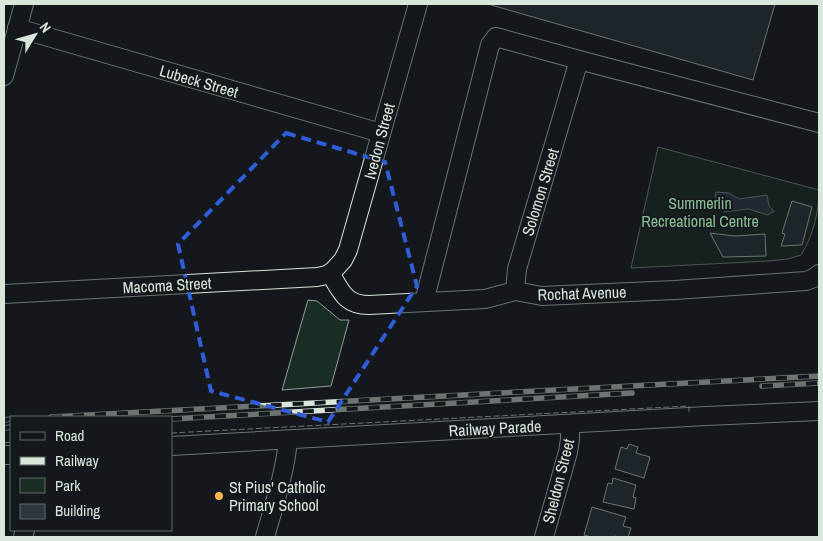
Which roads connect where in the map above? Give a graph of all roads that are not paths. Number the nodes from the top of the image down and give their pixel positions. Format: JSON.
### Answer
{"nodes":[{"id":1,"x":24,"y":4,"type":"edge"},
{"id":2,"x":418,"y":4,"type":"edge"},
{"id":3,"x":17,"y":28,"type":"junction"},
{"id":4,"x":579,"y":60,"type":"junction"},
{"id":5,"x":4,"y":76,"type":"edge"},
{"id":6,"x":819,"y":123,"type":"edge"},
{"id":7,"x":380,"y":133,"type":"junction"},
{"id":8,"x":330,"y":273,"type":"junction"},
{"id":9,"x":819,"y":274,"type":"edge"},
{"id":10,"x":515,"y":291,"type":"junction"},
{"id":11,"x":4,"y":294,"type":"edge"},
{"id":12,"x":424,"y":302,"type":"junction"},
{"id":13,"x":819,"y":412,"type":"edge"},
{"id":14,"x":570,"y":424,"type":"junction"},
{"id":15,"x":288,"y":440,"type":"junction"},
{"id":16,"x":172,"y":446,"type":"edge"},
{"id":17,"x":265,"y":537,"type":"edge"},
{"id":18,"x":544,"y":537,"type":"edge"}],
"edges":[{"from":1,"to":3,"type":"street"},
{"from":2,"to":7,"type":"street","name":"Ivedon Street"},
{"from":3,"to":5,"type":"street"},
{"from":3,"to":7,"type":"street","name":"Lubeck Street"},
{"from":4,"to":6,"type":"street"},
{"from":4,"to":10,"type":"street","name":"Solomon Street"},
{"from":4,"to":12,"type":"street"},
{"from":7,"to":8,"type":"street","name":"Ivedon Street"},
{"from":8,"to":11,"type":"street","name":"Macoma Street"},
{"from":8,"to":12,"type":"street","name":"Rochat Avenue"},
{"from":9,"to":10,"type":"street","name":"Rochat Avenue"},
{"from":10,"to":12,"type":"street","name":"Rochat Avenue"},
{"from":13,"to":14,"type":"street","name":"Railway Parade"},
{"from":14,"to":15,"type":"street","name":"Railway Parade"},
{"from":14,"to":18,"type":"street","name":"Sheldon Street"},
{"from":15,"to":16,"type":"street","name":"Railway Parade"},
{"from":15,"to":17,"type":"street"}]}
